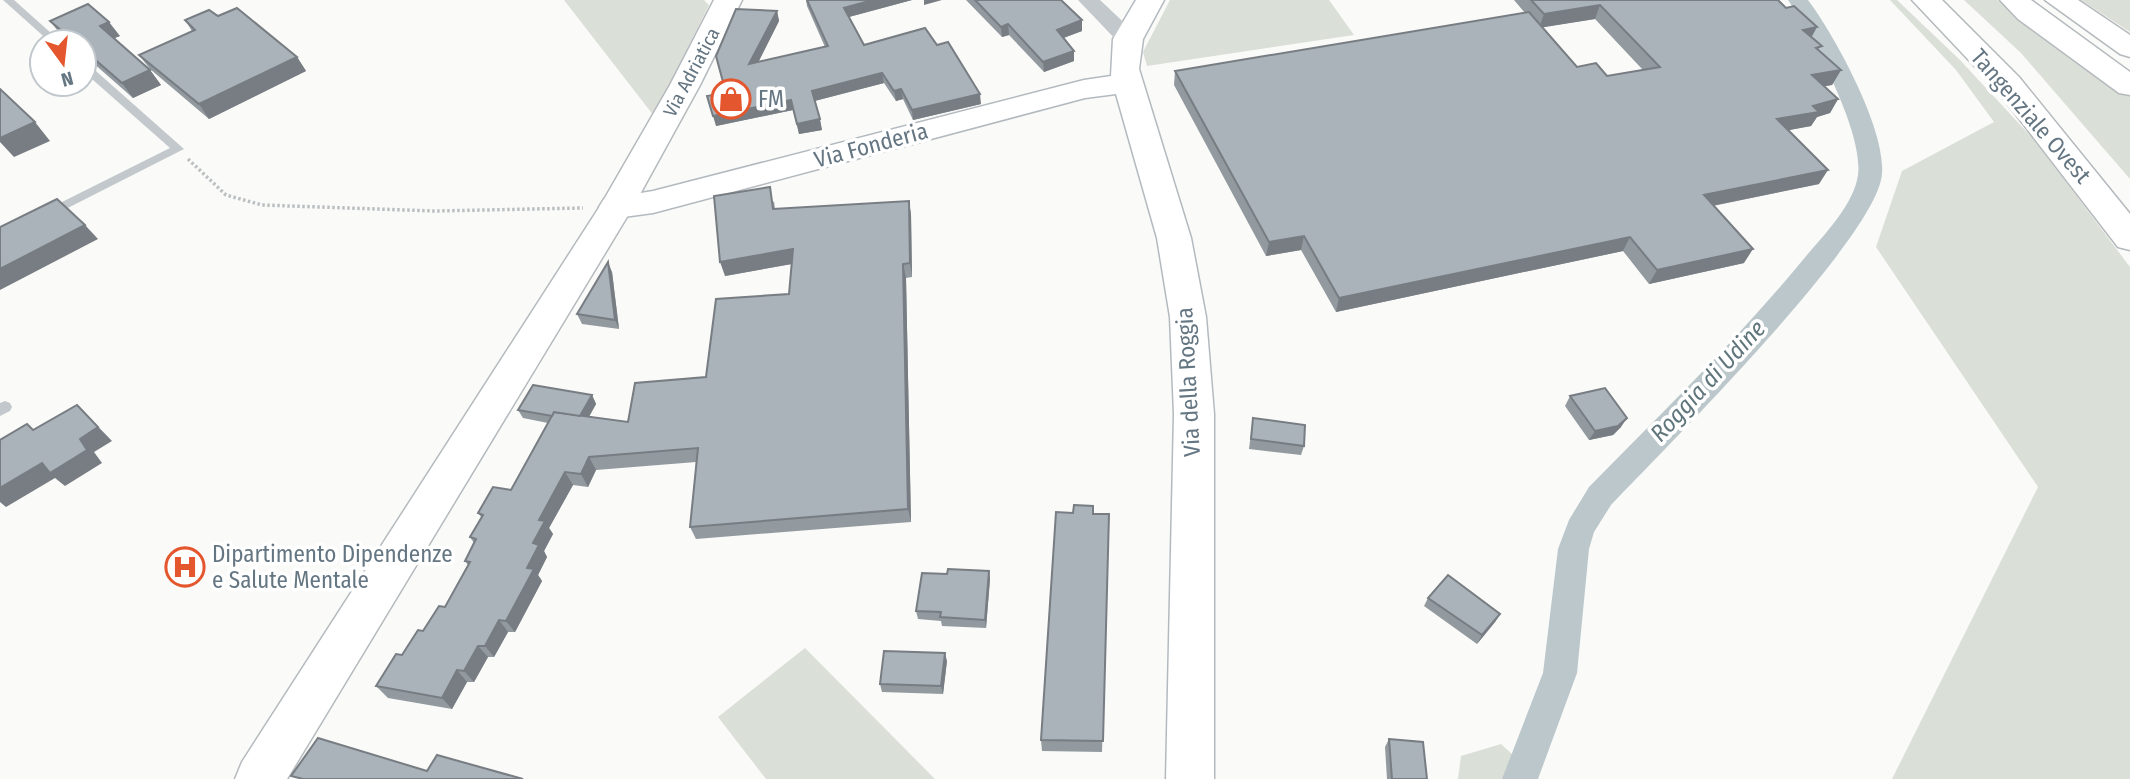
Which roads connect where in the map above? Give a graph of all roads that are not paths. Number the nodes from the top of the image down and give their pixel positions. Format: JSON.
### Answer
{"nodes":[{"id":1,"x":8,"y":0,"type":"edge"},
{"id":2,"x":728,"y":0,"type":"edge"},
{"id":3,"x":1088,"y":0,"type":"edge"},
{"id":4,"x":1150,"y":0,"type":"edge"},
{"id":5,"x":1926,"y":0,"type":"edge"},
{"id":6,"x":1951,"y":0,"type":"edge"},
{"id":7,"x":2014,"y":0,"type":"edge"},
{"id":8,"x":2026,"y":0,"type":"edge"},
{"id":9,"x":2059,"y":0,"type":"edge"},
{"id":10,"x":40,"y":28,"type":"edge"},
{"id":11,"x":1128,"y":39,"type":"junction"},
{"id":12,"x":2130,"y":48,"type":"edge"},
{"id":13,"x":2130,"y":72,"type":"edge"},
{"id":14,"x":98,"y":78,"type":"edge"},
{"id":15,"x":1126,"y":83,"type":"junction"},
{"id":16,"x":2130,"y":86,"type":"edge"},
{"id":17,"x":2130,"y":196,"type":"edge"},
{"id":18,"x":615,"y":207,"type":"junction"},
{"id":19,"x":35,"y":220,"type":"edge"},
{"id":20,"x":2130,"y":238,"type":"edge"},
{"id":21,"x":259,"y":779,"type":"edge"},
{"id":22,"x":1190,"y":779,"type":"edge"}],
"edges":[{"from":1,"to":10,"type":"lane"},
{"from":2,"to":18,"type":"main road","name":"Via Adriatica"},
{"from":3,"to":11,"type":"street"},
{"from":4,"to":11,"type":"main road","name":"Via della Roggia"},
{"from":5,"to":20,"type":"main road","name":"Tangenziale Ovest"},
{"from":6,"to":17,"type":"main road","name":"Tangenziale Ovest"},
{"from":7,"to":16,"type":"main road"},
{"from":8,"to":13,"type":"main road"},
{"from":9,"to":12,"type":"main road"},
{"from":11,"to":15,"type":"main road","name":"Via della Roggia"},
{"from":14,"to":19,"type":"lane"},
{"from":15,"to":18,"type":"main road","name":"Via Fonderia"},
{"from":15,"to":22,"type":"main road","name":"Via della Roggia"},
{"from":18,"to":21,"type":"main road","name":"Via Adriatica"}]}
